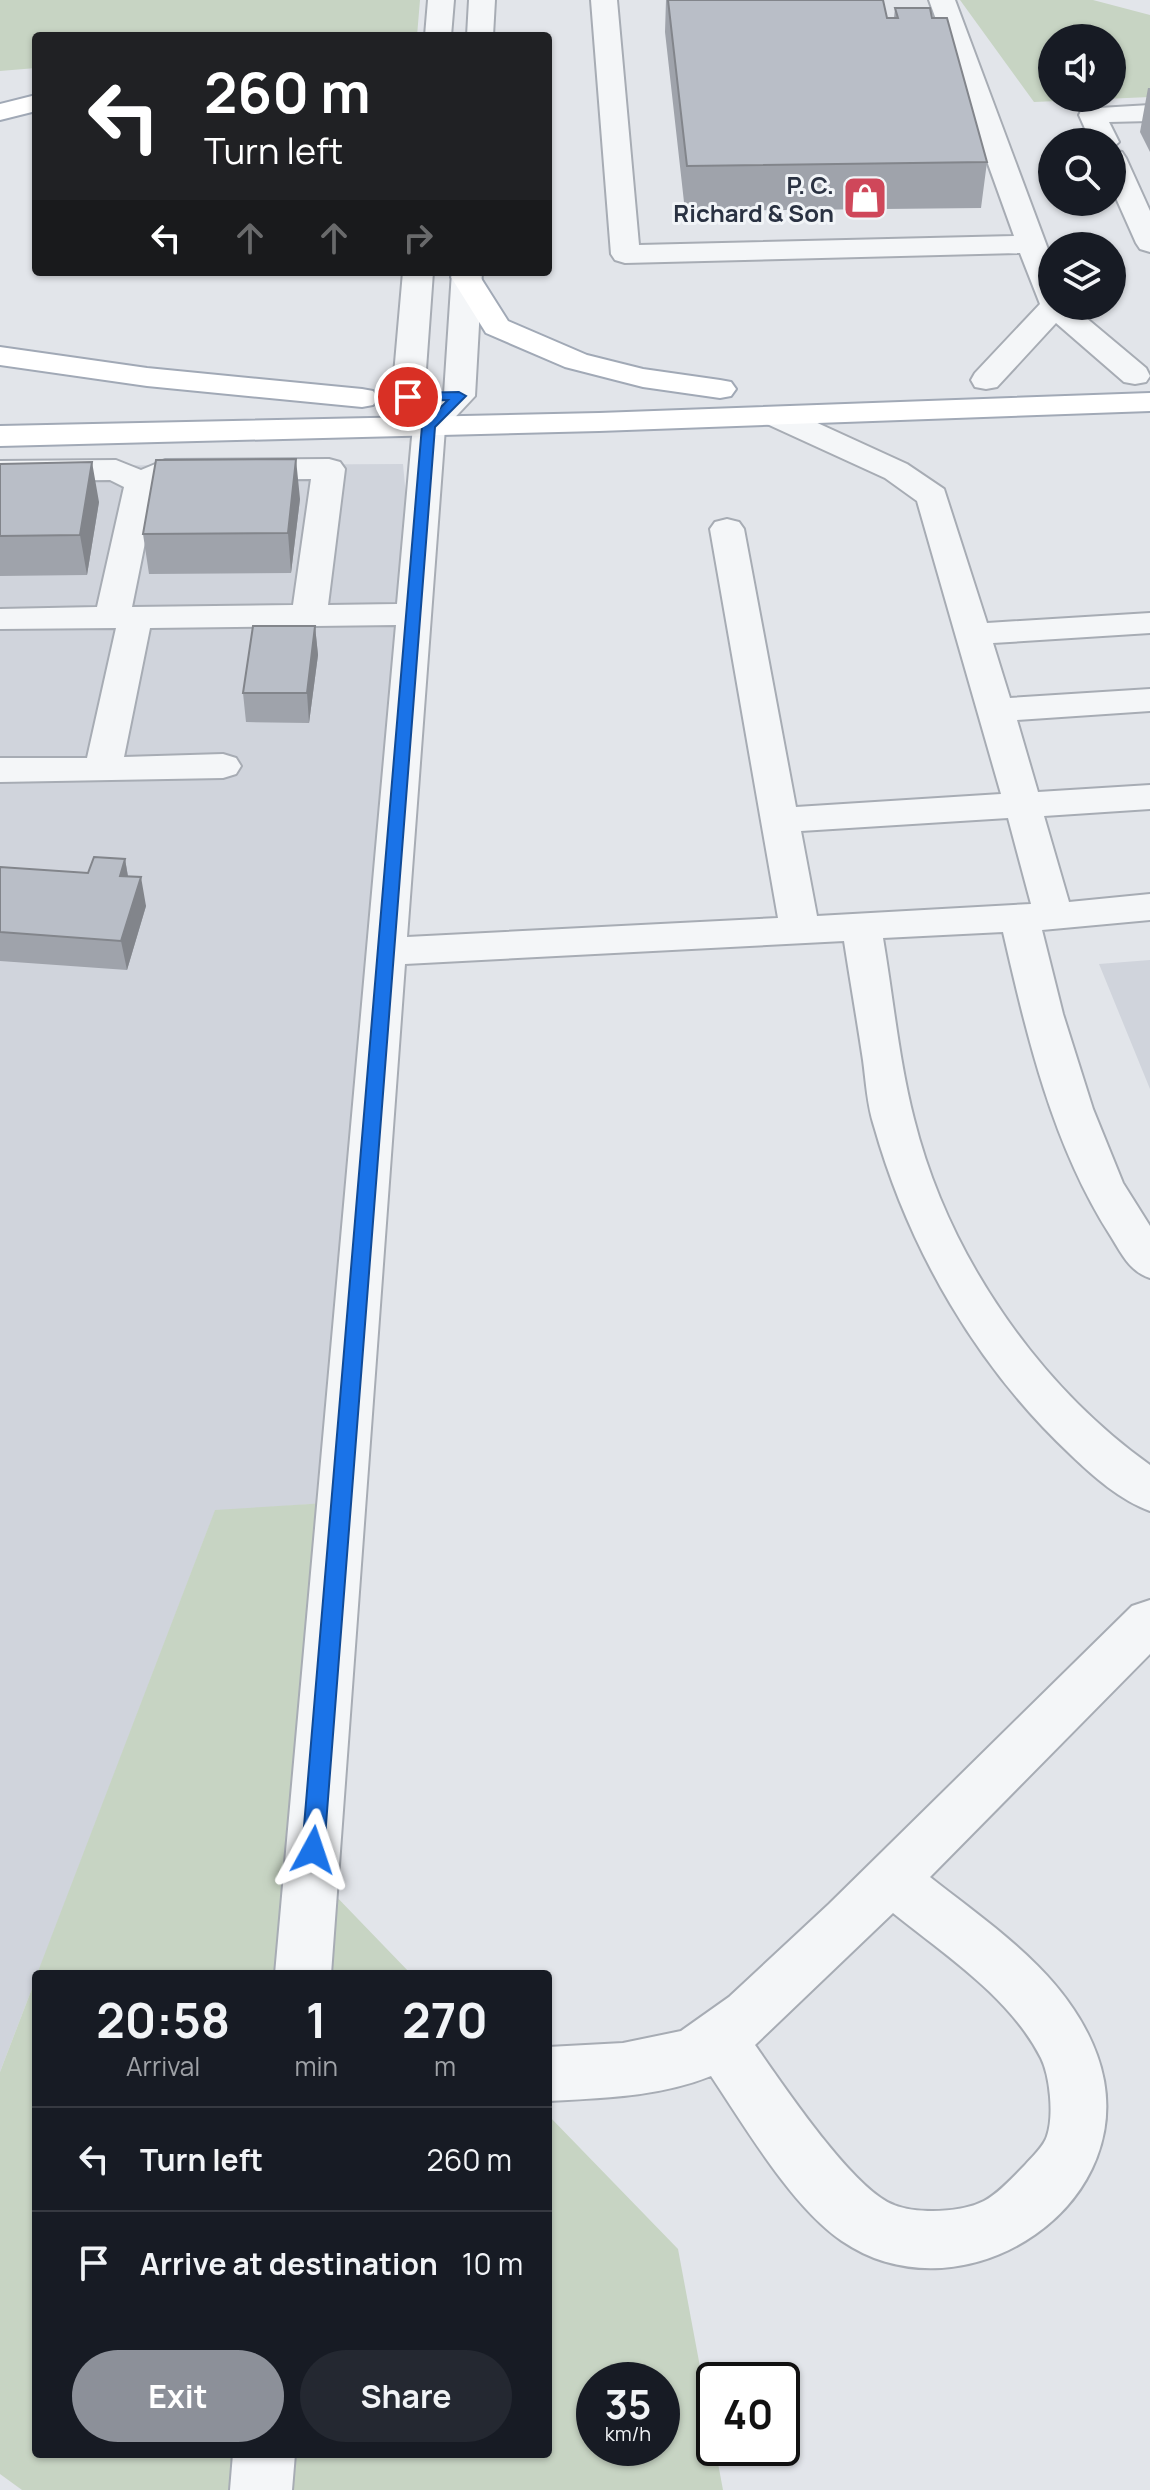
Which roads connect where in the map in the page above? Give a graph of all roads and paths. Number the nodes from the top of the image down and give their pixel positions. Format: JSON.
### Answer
{"nodes":[{"id":1,"x":441,"y":0,"type":"edge"},
{"id":2,"x":482,"y":0,"type":"edge"},
{"id":3,"x":604,"y":0,"type":"edge"},
{"id":4,"x":942,"y":0,"type":"edge"},
{"id":5,"x":438,"y":32,"type":"edge"},
{"id":6,"x":480,"y":32,"type":"edge"},
{"id":7,"x":32,"y":104,"type":"edge"},
{"id":8,"x":0,"y":112,"type":"edge"},
{"id":9,"x":1150,"y":113,"type":"edge"},
{"id":10,"x":1098,"y":128,"type":"edge"},
{"id":11,"x":1126,"y":189,"type":"edge"},
{"id":12,"x":1150,"y":243,"type":"edge"},
{"id":13,"x":1032,"y":244,"type":"junction"},
{"id":14,"x":1038,"y":261,"type":"edge"},
{"id":15,"x":418,"y":276,"type":"edge"},
{"id":16,"x":467,"y":276,"type":"edge"},
{"id":17,"x":468,"y":276,"type":"edge"},
{"id":18,"x":1040,"y":320,"type":"edge"},
{"id":19,"x":1073,"y":320,"type":"edge"},
{"id":20,"x":0,"y":356,"type":"edge"},
{"id":21,"x":1142,"y":374,"type":"edge"},
{"id":22,"x":986,"y":380,"type":"junction"},
{"id":23,"x":720,"y":389,"type":"junction"},
{"id":24,"x":581,"y":393,"type":"dead end"},
{"id":25,"x":474,"y":395,"type":"junction"},
{"id":26,"x":408,"y":397,"type":"junction"},
{"id":27,"x":362,"y":398,"type":"junction"},
{"id":28,"x":1150,"y":402,"type":"edge"},
{"id":29,"x":126,"y":403,"type":"dead end"},
{"id":30,"x":778,"y":417,"type":"junction"},
{"id":31,"x":429,"y":426,"type":"junction"},
{"id":32,"x":295,"y":429,"type":"junction"},
{"id":33,"x":187,"y":432,"type":"junction"},
{"id":34,"x":109,"y":433,"type":"junction"},
{"id":35,"x":0,"y":436,"type":"edge"},
{"id":36,"x":289,"y":469,"type":"junction"},
{"id":37,"x":103,"y":470,"type":"junction"},
{"id":38,"x":183,"y":470,"type":"junction"},
{"id":39,"x":0,"y":471,"type":"edge"},
{"id":40,"x":141,"y":483,"type":"junction"},
{"id":41,"x":727,"y":529,"type":"dead end"},
{"id":42,"x":413,"y":614,"type":"junction"},
{"id":43,"x":309,"y":616,"type":"junction"},
{"id":44,"x":124,"y":618,"type":"junction"},
{"id":45,"x":0,"y":619,"type":"edge"},
{"id":46,"x":1150,"y":623,"type":"edge"},
{"id":47,"x":973,"y":634,"type":"junction"},
{"id":48,"x":1150,"y":700,"type":"edge"},
{"id":49,"x":996,"y":710,"type":"junction"},
{"id":50,"x":223,"y":766,"type":"dead end"},
{"id":51,"x":103,"y":769,"type":"junction"},
{"id":52,"x":4,"y":780,"type":"edge"},
{"id":53,"x":1150,"y":797,"type":"edge"},
{"id":54,"x":1023,"y":805,"type":"junction"},
{"id":55,"x":780,"y":820,"type":"junction"},
{"id":56,"x":1150,"y":907,"type":"edge"},
{"id":57,"x":1037,"y":916,"type":"junction"},
{"id":58,"x":861,"y":926,"type":"junction"},
{"id":59,"x":800,"y":929,"type":"junction"},
{"id":60,"x":386,"y":952,"type":"junction"},
{"id":61,"x":1150,"y":1261,"type":"edge"},
{"id":62,"x":1150,"y":1491,"type":"edge"},
{"id":63,"x":1150,"y":1621,"type":"edge"},
{"id":64,"x":892,"y":1879,"type":"junction"},
{"id":65,"x":303,"y":1970,"type":"edge"},
{"id":66,"x":718,"y":2039,"type":"junction"},
{"id":67,"x":552,"y":2074,"type":"edge"},
{"id":68,"x":264,"y":2458,"type":"edge"},
{"id":69,"x":261,"y":2490,"type":"edge"}],
"edges":[{"from":1,"to":5,"type":"street"},
{"from":2,"to":6,"type":"street"},
{"from":3,"to":13,"type":"street"},
{"from":4,"to":13,"type":"street"},
{"from":7,"to":8,"type":"main road"},
{"from":9,"to":10,"type":"street"},
{"from":11,"to":12,"type":"street"},
{"from":13,"to":14,"type":"street"},
{"from":15,"to":26,"type":"street"},
{"from":16,"to":25,"type":"street"},
{"from":17,"to":23,"type":"main road"},
{"from":18,"to":22,"type":"street"},
{"from":19,"to":21,"type":"street"},
{"from":20,"to":27,"type":"main road"},
{"from":21,"to":22,"type":"main road"},
{"from":22,"to":23,"type":"main road"},
{"from":23,"to":24,"type":"main road"},
{"from":25,"to":26,"type":"main road"},
{"from":25,"to":31,"type":"street"},
{"from":26,"to":27,"type":"main road"},
{"from":26,"to":31,"type":"street"},
{"from":27,"to":29,"type":"main road"},
{"from":28,"to":30,"type":"main road"},
{"from":30,"to":31,"type":"main road"},
{"from":30,"to":47,"type":"street"},
{"from":31,"to":32,"type":"main road"},
{"from":31,"to":42,"type":"street"},
{"from":32,"to":33,"type":"main road"},
{"from":32,"to":36,"type":"street"},
{"from":33,"to":34,"type":"main road"},
{"from":33,"to":38,"type":"street"},
{"from":34,"to":35,"type":"main road"},
{"from":34,"to":37,"type":"street"},
{"from":36,"to":38,"type":"street"},
{"from":36,"to":43,"type":"street"},
{"from":37,"to":39,"type":"street"},
{"from":37,"to":40,"type":"street"},
{"from":38,"to":40,"type":"street"},
{"from":40,"to":44,"type":"street"},
{"from":41,"to":55,"type":"street"},
{"from":42,"to":43,"type":"street"},
{"from":42,"to":60,"type":"street"},
{"from":43,"to":44,"type":"street"},
{"from":44,"to":45,"type":"street"},
{"from":44,"to":51,"type":"street"},
{"from":46,"to":47,"type":"street"},
{"from":47,"to":49,"type":"street"},
{"from":48,"to":49,"type":"street"},
{"from":49,"to":54,"type":"street"},
{"from":50,"to":51,"type":"street"},
{"from":51,"to":52,"type":"street"},
{"from":53,"to":54,"type":"street"},
{"from":54,"to":55,"type":"street"},
{"from":54,"to":57,"type":"street"},
{"from":55,"to":59,"type":"street"},
{"from":56,"to":57,"type":"street"},
{"from":57,"to":58,"type":"street"},
{"from":57,"to":61,"type":"street"},
{"from":58,"to":59,"type":"street"},
{"from":58,"to":62,"type":"street"},
{"from":59,"to":60,"type":"street"},
{"from":60,"to":65,"type":"street"},
{"from":63,"to":64,"type":"street"},
{"from":64,"to":66,"type":"street"},
{"from":64,"to":66,"type":"street"},
{"from":66,"to":67,"type":"street"},
{"from":68,"to":69,"type":"street"}]}
